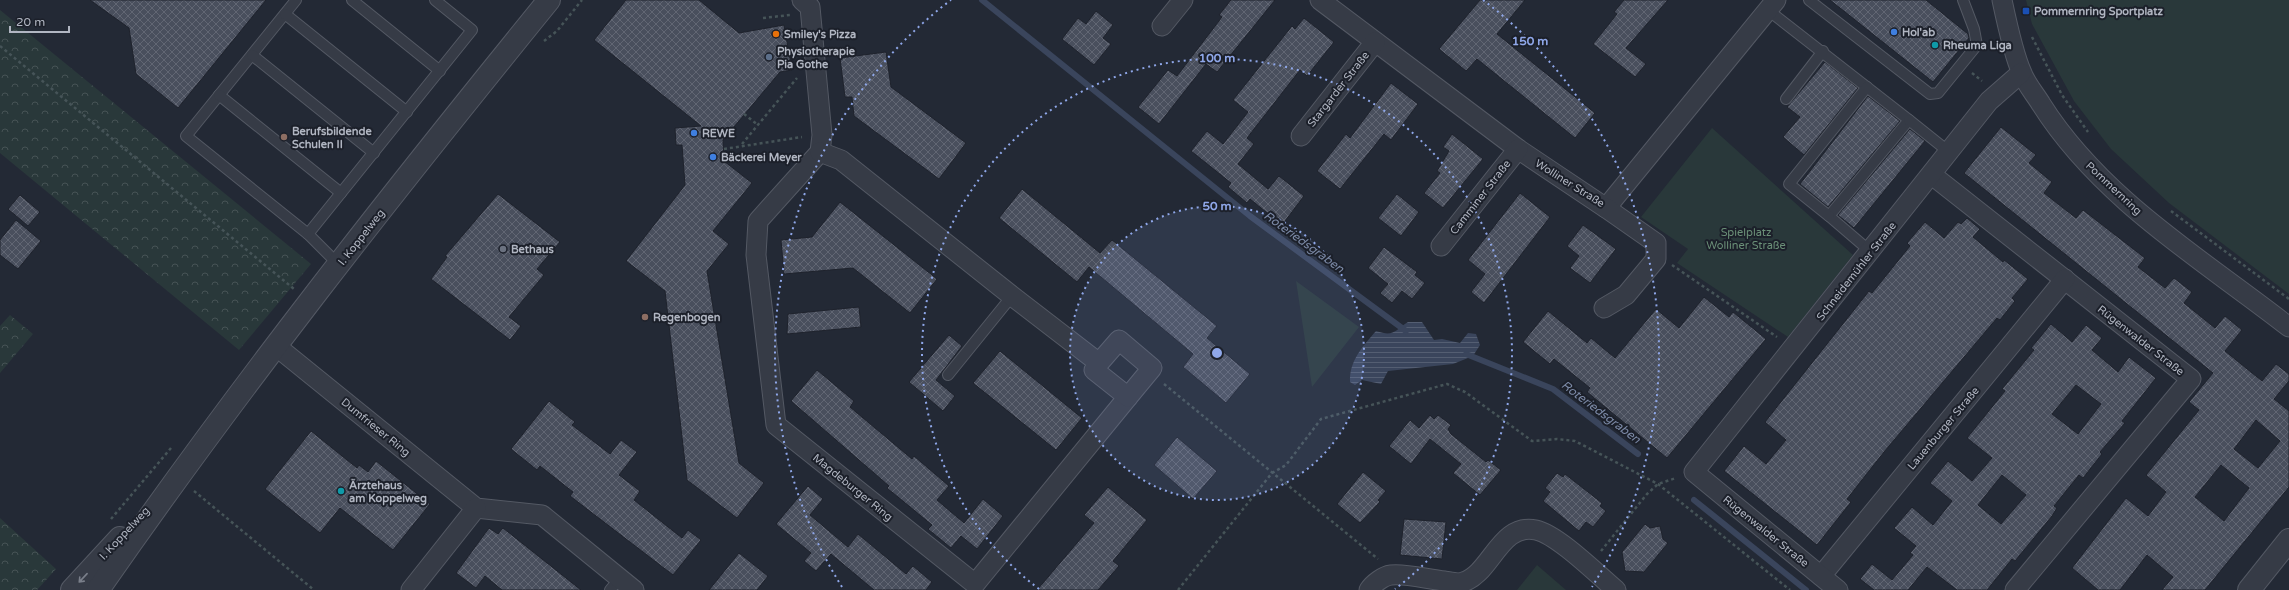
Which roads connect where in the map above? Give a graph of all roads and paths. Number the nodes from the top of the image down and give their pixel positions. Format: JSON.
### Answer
{"nodes":[{"id":1,"x":296,"y":0,"type":"edge"},
{"id":2,"x":352,"y":0,"type":"edge"},
{"id":3,"x":436,"y":0,"type":"edge"},
{"id":4,"x":549,"y":0,"type":"edge"},
{"id":5,"x":802,"y":0,"type":"edge"},
{"id":6,"x":1183,"y":0,"type":"edge"},
{"id":7,"x":1320,"y":0,"type":"edge"},
{"id":8,"x":1809,"y":0,"type":"edge"},
{"id":9,"x":1963,"y":0,"type":"edge"},
{"id":10,"x":2002,"y":0,"type":"edge"},
{"id":11,"x":1772,"y":5,"type":"edge"},
{"id":12,"x":285,"y":14,"type":"junction"},
{"id":13,"x":763,"y":18,"type":"dead end"},
{"id":14,"x":792,"y":23,"type":"dead end"},
{"id":15,"x":1162,"y":26,"type":"dead end"},
{"id":16,"x":2031,"y":33,"type":"dead end"},
{"id":17,"x":1376,"y":42,"type":"junction"},
{"id":18,"x":0,"y":46,"type":"edge"},
{"id":19,"x":1823,"y":51,"type":"junction"},
{"id":20,"x":252,"y":54,"type":"junction"},
{"id":21,"x":1962,"y":65,"type":"junction"},
{"id":22,"x":440,"y":71,"type":"junction"},
{"id":23,"x":2021,"y":73,"type":"junction"},
{"id":24,"x":798,"y":77,"type":"dead end"},
{"id":25,"x":1987,"y":85,"type":"dead end"},
{"id":26,"x":1867,"y":87,"type":"junction"},
{"id":27,"x":219,"y":95,"type":"junction"},
{"id":28,"x":1786,"y":99,"type":"dead end"},
{"id":29,"x":406,"y":112,"type":"junction"},
{"id":30,"x":744,"y":114,"type":"dead end"},
{"id":31,"x":1910,"y":120,"type":"junction"},
{"id":32,"x":758,"y":125,"type":"junction"},
{"id":33,"x":2089,"y":134,"type":"dead end"},
{"id":34,"x":1301,"y":136,"type":"dead end"},
{"id":35,"x":821,"y":143,"type":"junction"},
{"id":36,"x":742,"y":144,"type":"junction"},
{"id":37,"x":724,"y":149,"type":"dead end"},
{"id":38,"x":1518,"y":149,"type":"junction"},
{"id":39,"x":1949,"y":152,"type":"junction"},
{"id":40,"x":374,"y":153,"type":"junction"},
{"id":41,"x":1932,"y":175,"type":"junction"},
{"id":42,"x":341,"y":193,"type":"junction"},
{"id":43,"x":2166,"y":207,"type":"dead end"},
{"id":44,"x":1606,"y":208,"type":"junction"},
{"id":45,"x":1829,"y":216,"type":"junction"},
{"id":46,"x":308,"y":234,"type":"junction"},
{"id":47,"x":1441,"y":246,"type":"dead end"},
{"id":48,"x":1871,"y":252,"type":"junction"},
{"id":49,"x":1656,"y":259,"type":"junction"},
{"id":50,"x":339,"y":265,"type":"junction"},
{"id":51,"x":2065,"y":280,"type":"junction"},
{"id":52,"x":299,"y":294,"type":"dead end"},
{"id":53,"x":1012,"y":296,"type":"junction"},
{"id":54,"x":2289,"y":299,"type":"edge"},
{"id":55,"x":1604,"y":308,"type":"dead end"},
{"id":56,"x":2289,"y":326,"type":"edge"},
{"id":57,"x":276,"y":346,"type":"junction"},
{"id":58,"x":1793,"y":350,"type":"junction"},
{"id":59,"x":1099,"y":363,"type":"junction"},
{"id":60,"x":1149,"y":372,"type":"junction"},
{"id":61,"x":948,"y":375,"type":"dead end"},
{"id":62,"x":1128,"y":397,"type":"junction"},
{"id":63,"x":174,"y":446,"type":"dead end"},
{"id":64,"x":1694,"y":472,"type":"junction"},
{"id":65,"x":1272,"y":473,"type":"junction"},
{"id":66,"x":176,"y":477,"type":"junction"},
{"id":67,"x":1658,"y":484,"type":"junction"},
{"id":68,"x":476,"y":508,"type":"junction"},
{"id":69,"x":108,"y":522,"type":"dead end"},
{"id":70,"x":2288,"y":545,"type":"edge"},
{"id":71,"x":1588,"y":567,"type":"junction"},
{"id":72,"x":1390,"y":575,"type":"junction"},
{"id":73,"x":1821,"y":576,"type":"junction"},
{"id":74,"x":621,"y":586,"type":"edge"},
{"id":75,"x":72,"y":590,"type":"edge"},
{"id":76,"x":98,"y":590,"type":"edge"},
{"id":77,"x":314,"y":590,"type":"edge"},
{"id":78,"x":411,"y":590,"type":"edge"},
{"id":79,"x":1178,"y":590,"type":"edge"},
{"id":80,"x":1369,"y":590,"type":"edge"},
{"id":81,"x":1616,"y":590,"type":"edge"},
{"id":82,"x":1790,"y":590,"type":"edge"},
{"id":83,"x":1838,"y":590,"type":"edge"},
{"id":84,"x":2015,"y":590,"type":"edge"},
{"id":85,"x":2249,"y":590,"type":"edge"}],
"edges":[{"from":1,"to":12,"type":"lane"},
{"from":2,"to":22,"type":"lane"},
{"from":3,"to":22,"type":"lane"},
{"from":4,"to":50,"type":"street","name":"I. Koppelweg"},
{"from":5,"to":35,"type":"street"},
{"from":6,"to":15,"type":"street"},
{"from":7,"to":17,"type":"street","name":"Wolliner Straße"},
{"from":8,"to":21,"type":"lane"},
{"from":9,"to":21,"type":"lane"},
{"from":10,"to":23,"type":"street","name":"Pommernring"},
{"from":11,"to":19,"type":"lane"},
{"from":11,"to":44,"type":"street","name":"Wolliner Straße"},
{"from":12,"to":20,"type":"lane"},
{"from":12,"to":29,"type":"lane"},
{"from":13,"to":14,"type":"path"},
{"from":16,"to":33,"type":"path"},
{"from":17,"to":34,"type":"street","name":"Stargarder Straße"},
{"from":17,"to":38,"type":"street","name":"Wolliner Straße"},
{"from":18,"to":52,"type":"path"},
{"from":19,"to":26,"type":"lane"},
{"from":19,"to":28,"type":"lane"},
{"from":20,"to":27,"type":"lane"},
{"from":20,"to":40,"type":"lane"},
{"from":21,"to":25,"type":"path"},
{"from":22,"to":29,"type":"lane"},
{"from":23,"to":39,"type":"street","name":"Schneidemühler Straße"},
{"from":23,"to":56,"type":"street","name":"Pommernring"},
{"from":24,"to":32,"type":"path"},
{"from":26,"to":31,"type":"lane"},
{"from":26,"to":45,"type":"lane"},
{"from":27,"to":42,"type":"lane"},
{"from":27,"to":46,"type":"lane"},
{"from":29,"to":40,"type":"lane"},
{"from":30,"to":32,"type":"path"},
{"from":31,"to":39,"type":"lane"},
{"from":31,"to":45,"type":"lane"},
{"from":32,"to":36,"type":"path"},
{"from":35,"to":36,"type":"path"},
{"from":35,"to":53,"type":"street"},
{"from":35,"to":62,"type":"street","name":"Magdeburger Ring"},
{"from":36,"to":37,"type":"path"},
{"from":38,"to":44,"type":"street","name":"Wolliner Straße"},
{"from":38,"to":47,"type":"street","name":"Camminer Straße"},
{"from":39,"to":41,"type":"street","name":"Schneidemühler Straße"},
{"from":40,"to":42,"type":"lane"},
{"from":41,"to":48,"type":"street","name":"Schneidemühler Straße"},
{"from":41,"to":51,"type":"street","name":"Rügenwalder Straße"},
{"from":42,"to":46,"type":"lane"},
{"from":43,"to":54,"type":"path"},
{"from":44,"to":49,"type":"street"},
{"from":45,"to":48,"type":"lane"},
{"from":46,"to":50,"type":"lane"},
{"from":48,"to":58,"type":"street","name":"Schneidemühler Straße"},
{"from":49,"to":55,"type":"street"},
{"from":49,"to":58,"type":"path"},
{"from":50,"to":57,"type":"street","name":"I. Koppelweg"},
{"from":51,"to":73,"type":"street","name":"Lauenburger Straße"},
{"from":51,"to":84,"type":"street","name":"Rügenwalder Straße"},
{"from":53,"to":59,"type":"street"},
{"from":53,"to":61,"type":"lane"},
{"from":57,"to":66,"type":"street","name":"I. Koppelweg"},
{"from":57,"to":68,"type":"street","name":"Dumfrieser Ring"},
{"from":58,"to":64,"type":"street","name":"Schneidemühler Straße"},
{"from":59,"to":60,"type":"street"},
{"from":59,"to":62,"type":"street"},
{"from":60,"to":62,"type":"street","name":"Magdeburger Ring"},
{"from":60,"to":65,"type":"path"},
{"from":63,"to":69,"type":"path"},
{"from":64,"to":67,"type":"path"},
{"from":64,"to":73,"type":"street","name":"Rügenwalder Straße"},
{"from":65,"to":67,"type":"path"},
{"from":65,"to":72,"type":"path"},
{"from":65,"to":79,"type":"path"},
{"from":66,"to":75,"type":"street","name":"I. Koppelweg","one_way":true},
{"from":66,"to":76,"type":"street","name":"I. Koppelweg"},
{"from":66,"to":77,"type":"path"},
{"from":67,"to":71,"type":"path"},
{"from":67,"to":82,"type":"path"},
{"from":68,"to":74,"type":"street"},
{"from":68,"to":78,"type":"street"},
{"from":70,"to":85,"type":"street"},
{"from":71,"to":72,"type":"street"},
{"from":71,"to":81,"type":"street"},
{"from":72,"to":80,"type":"street"},
{"from":73,"to":83,"type":"street","name":"Rügenwalder Straße"}]}
